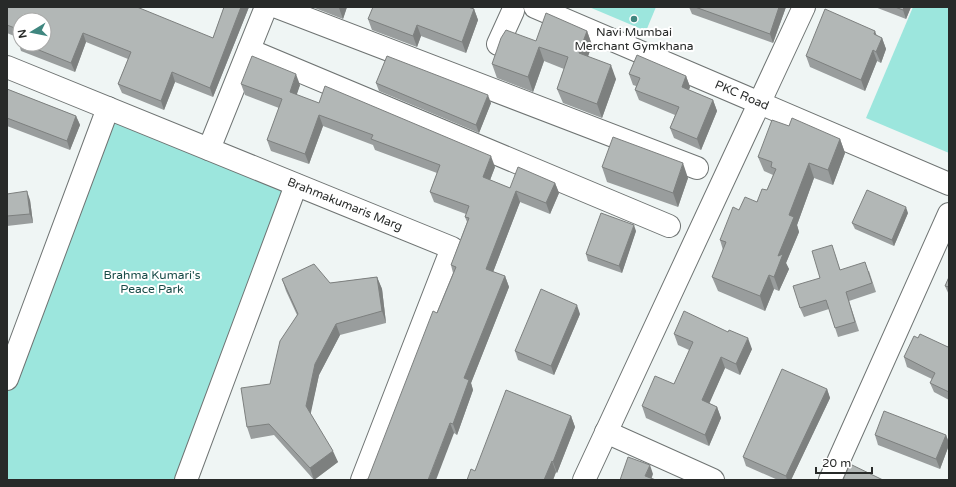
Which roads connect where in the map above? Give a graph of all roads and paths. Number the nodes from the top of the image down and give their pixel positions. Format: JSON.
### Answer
{"nodes":[{"id":1,"x":266,"y":7,"type":"edge"},
{"id":2,"x":277,"y":7,"type":"edge"},
{"id":3,"x":534,"y":7,"type":"edge"},
{"id":4,"x":804,"y":7,"type":"edge"},
{"id":5,"x":513,"y":11,"type":"dead end"},
{"id":6,"x":498,"y":44,"type":"edge"},
{"id":7,"x":249,"y":50,"type":"junction"},
{"id":8,"x":7,"y":67,"type":"edge"},
{"id":9,"x":760,"y":103,"type":"junction"},
{"id":10,"x":108,"y":108,"type":"junction"},
{"id":11,"x":209,"y":149,"type":"junction"},
{"id":12,"x":697,"y":168,"type":"dead end"},
{"id":13,"x":949,"y":184,"type":"edge"},
{"id":14,"x":296,"y":185,"type":"junction"},
{"id":15,"x":949,"y":214,"type":"edge"},
{"id":16,"x":669,"y":226,"type":"dead end"},
{"id":17,"x":7,"y":379,"type":"edge"},
{"id":18,"x":606,"y":432,"type":"junction"},
{"id":19,"x":186,"y":480,"type":"edge"},
{"id":20,"x":362,"y":480,"type":"edge"},
{"id":21,"x":584,"y":480,"type":"edge"},
{"id":22,"x":713,"y":480,"type":"edge"},
{"id":23,"x":830,"y":480,"type":"edge"}],
"edges":[{"from":1,"to":7,"type":"street"},
{"from":2,"to":12,"type":"street"},
{"from":3,"to":9,"type":"street","name":"PKC Road"},
{"from":4,"to":9,"type":"street"},
{"from":5,"to":6,"type":"street"},
{"from":7,"to":11,"type":"street"},
{"from":7,"to":16,"type":"street"},
{"from":8,"to":10,"type":"street","name":"Brahmakumaris Marg"},
{"from":9,"to":13,"type":"street","name":"PKC Road"},
{"from":9,"to":18,"type":"street"},
{"from":10,"to":11,"type":"street","name":"Brahmakumaris Marg"},
{"from":10,"to":17,"type":"street"},
{"from":11,"to":14,"type":"street","name":"Brahmakumaris Marg"},
{"from":14,"to":19,"type":"street"},
{"from":14,"to":20,"type":"street","name":"Brahmakumaris Marg"},
{"from":15,"to":23,"type":"street"},
{"from":18,"to":21,"type":"street"},
{"from":18,"to":22,"type":"street"}]}
